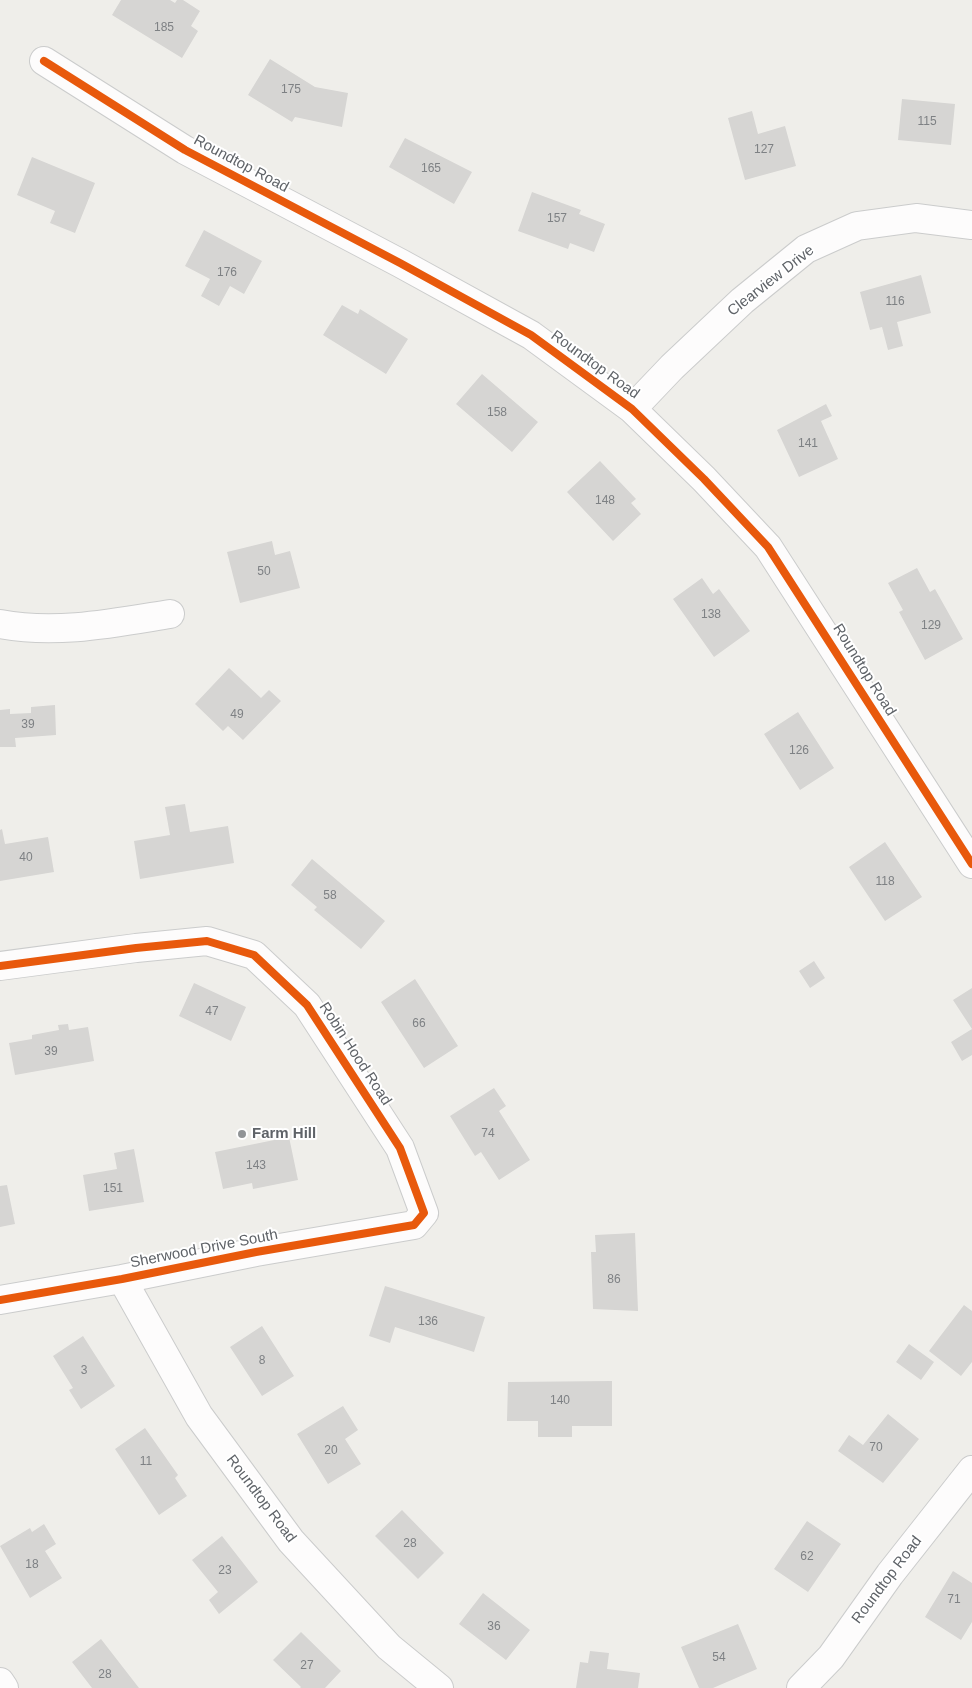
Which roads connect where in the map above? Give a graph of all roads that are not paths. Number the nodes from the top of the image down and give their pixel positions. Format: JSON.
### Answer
{"nodes":[{"id":1,"x":44,"y":61,"type":"dead end"},
{"id":2,"x":972,"y":225,"type":"edge"},
{"id":3,"x":632,"y":409,"type":"junction"},
{"id":4,"x":170,"y":614,"type":"dead end"},
{"id":5,"x":0,"y":624,"type":"edge"},
{"id":6,"x":972,"y":864,"type":"edge"},
{"id":7,"x":0,"y":966,"type":"edge"},
{"id":8,"x":414,"y":1225,"type":"joint"},
{"id":9,"x":122,"y":1279,"type":"junction"},
{"id":10,"x":0,"y":1300,"type":"edge"},
{"id":11,"x":972,"y":1470,"type":"edge"},
{"id":12,"x":0,"y":1682,"type":"edge"},
{"id":13,"x":4,"y":1688,"type":"edge"},
{"id":14,"x":439,"y":1688,"type":"edge"},
{"id":15,"x":800,"y":1688,"type":"edge"}],
"edges":[{"from":1,"to":3,"type":"street","name":"Roundtop Road"},
{"from":2,"to":3,"type":"street","name":"Clearview Drive"},
{"from":3,"to":6,"type":"street","name":"Roundtop Road"},
{"from":4,"to":5,"type":"street"},
{"from":7,"to":8,"type":"street","name":"Robin Hood Road"},
{"from":8,"to":9,"type":"street","name":"Sherwood Drive South"},
{"from":9,"to":10,"type":"street","name":"Sherwood Drive South"},
{"from":9,"to":14,"type":"street","name":"Roundtop Road"},
{"from":11,"to":15,"type":"street","name":"Roundtop Road"},
{"from":12,"to":13,"type":"street"}]}
